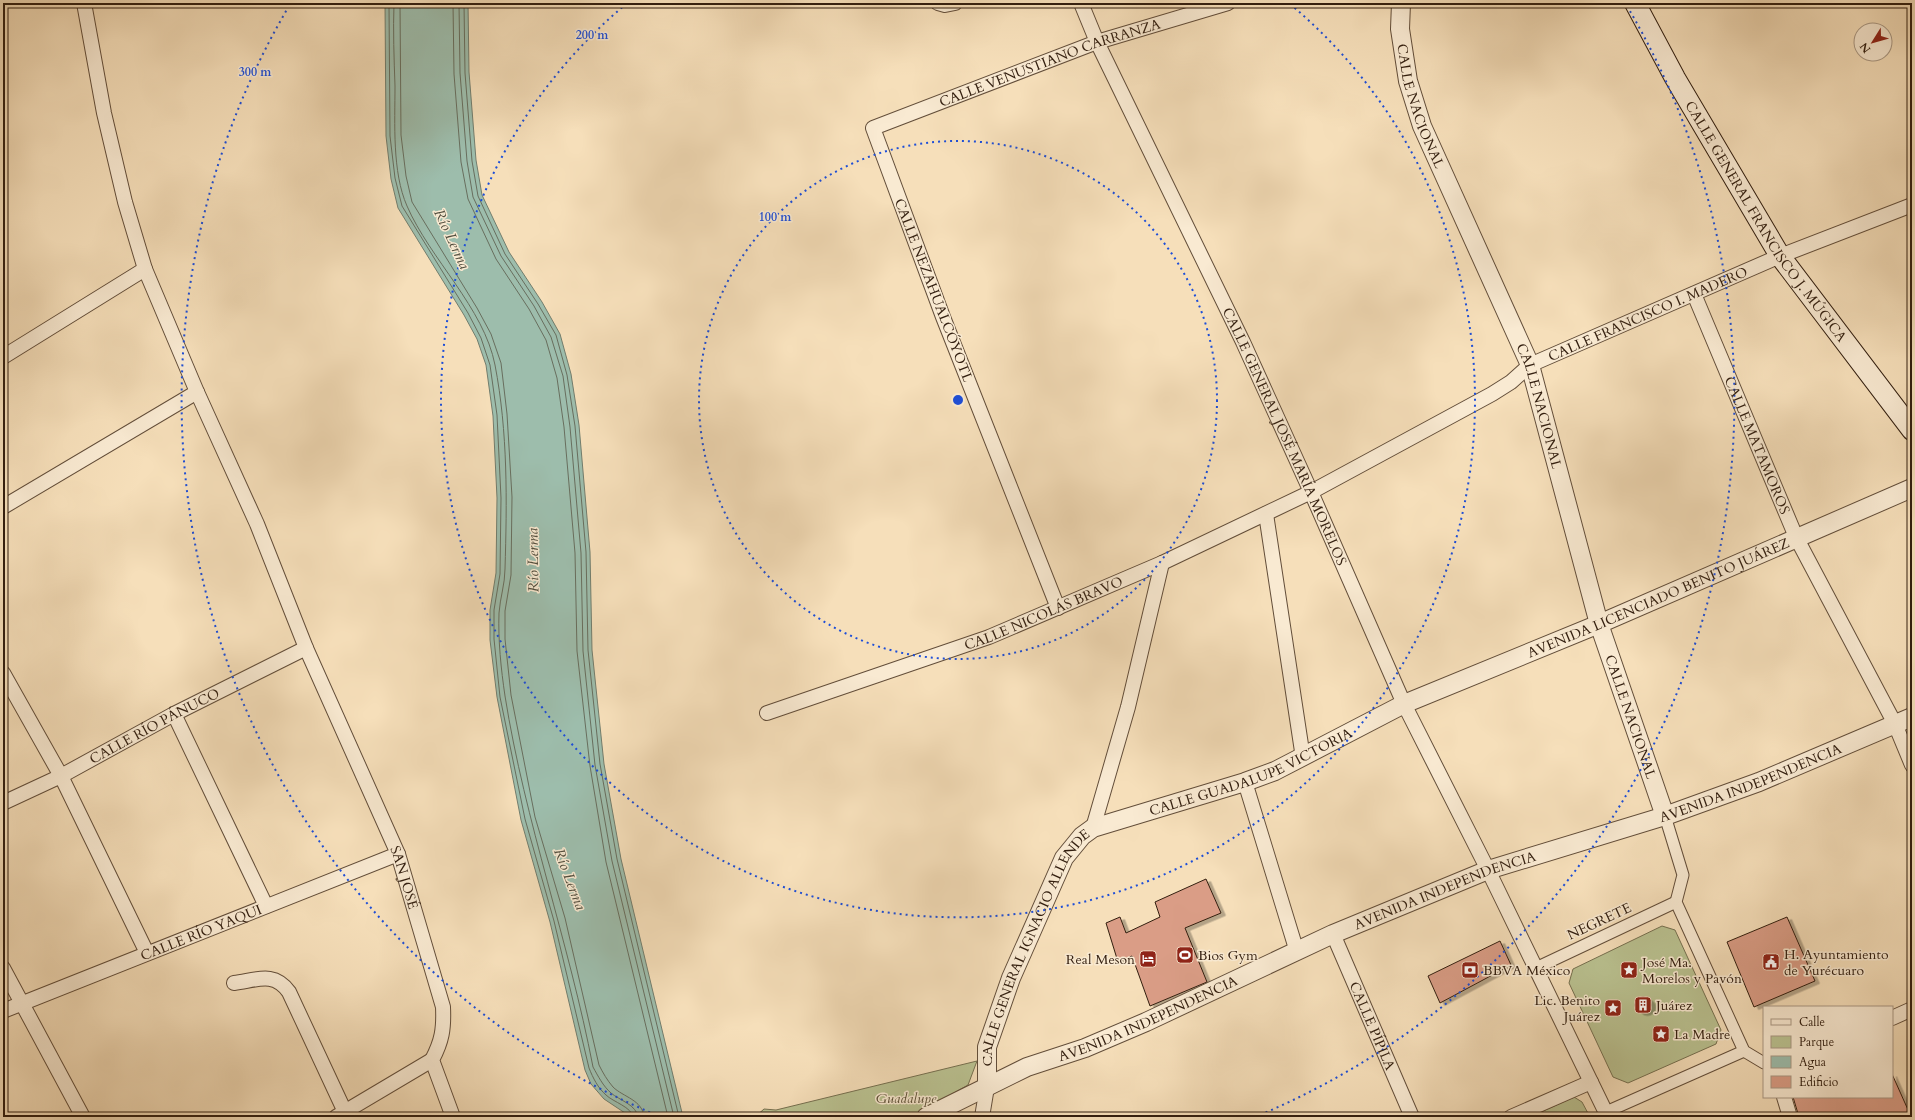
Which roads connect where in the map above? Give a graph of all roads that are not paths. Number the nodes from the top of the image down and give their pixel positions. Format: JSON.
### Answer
{"nodes":[{"id":1,"x":84,"y":3,"type":"edge"},
{"id":2,"x":938,"y":3,"type":"edge"},
{"id":3,"x":955,"y":3,"type":"edge"},
{"id":4,"x":1081,"y":3,"type":"edge"},
{"id":5,"x":1228,"y":3,"type":"edge"},
{"id":6,"x":1401,"y":3,"type":"edge"},
{"id":7,"x":1635,"y":3,"type":"edge"},
{"id":8,"x":1097,"y":42,"type":"junction"},
{"id":9,"x":873,"y":128,"type":"joint"},
{"id":10,"x":1912,"y":205,"type":"edge"},
{"id":11,"x":1780,"y":256,"type":"junction"},
{"id":12,"x":145,"y":269,"type":"junction"},
{"id":13,"x":1694,"y":294,"type":"junction"},
{"id":14,"x":3,"y":357,"type":"edge"},
{"id":15,"x":1530,"y":365,"type":"junction"},
{"id":16,"x":197,"y":392,"type":"junction"},
{"id":17,"x":1912,"y":430,"type":"edge"},
{"id":18,"x":1912,"y":488,"type":"edge"},
{"id":19,"x":1311,"y":492,"type":"junction"},
{"id":20,"x":3,"y":507,"type":"edge"},
{"id":21,"x":1266,"y":514,"type":"junction"},
{"id":22,"x":1796,"y":537,"type":"junction"},
{"id":23,"x":1162,"y":563,"type":"junction"},
{"id":24,"x":1058,"y":608,"type":"junction"},
{"id":25,"x":1599,"y":624,"type":"junction"},
{"id":26,"x":306,"y":648,"type":"junction"},
{"id":27,"x":3,"y":673,"type":"edge"},
{"id":28,"x":1404,"y":704,"type":"junction"},
{"id":29,"x":767,"y":713,"type":"dead end"},
{"id":30,"x":174,"y":714,"type":"junction"},
{"id":31,"x":1912,"y":717,"type":"edge"},
{"id":32,"x":1895,"y":724,"type":"junction"},
{"id":33,"x":1303,"y":758,"type":"junction"},
{"id":34,"x":1912,"y":765,"type":"edge"},
{"id":35,"x":61,"y":776,"type":"junction"},
{"id":36,"x":1245,"y":782,"type":"junction"},
{"id":37,"x":3,"y":803,"type":"edge"},
{"id":38,"x":1665,"y":816,"type":"junction"},
{"id":39,"x":1093,"y":828,"type":"junction"},
{"id":40,"x":398,"y":854,"type":"junction"},
{"id":41,"x":1488,"y":870,"type":"junction"},
{"id":42,"x":1676,"y":902,"type":"junction"},
{"id":43,"x":266,"y":906,"type":"junction"},
{"id":44,"x":1333,"y":934,"type":"junction"},
{"id":45,"x":1297,"y":952,"type":"junction"},
{"id":46,"x":147,"y":953,"type":"junction"},
{"id":47,"x":3,"y":968,"type":"edge"},
{"id":48,"x":1536,"y":968,"type":"junction"},
{"id":49,"x":234,"y":983,"type":"dead end"},
{"id":50,"x":21,"y":1004,"type":"junction"},
{"id":51,"x":1912,"y":1009,"type":"edge"},
{"id":52,"x":3,"y":1011,"type":"edge"},
{"id":53,"x":1893,"y":1018,"type":"edge"},
{"id":54,"x":1744,"y":1051,"type":"junction"},
{"id":55,"x":432,"y":1060,"type":"junction"},
{"id":56,"x":1763,"y":1061,"type":"edge"},
{"id":57,"x":1591,"y":1082,"type":"junction"},
{"id":58,"x":987,"y":1086,"type":"junction"},
{"id":59,"x":1784,"y":1098,"type":"edge"},
{"id":60,"x":341,"y":1114,"type":"edge"},
{"id":61,"x":1607,"y":1114,"type":"edge"},
{"id":62,"x":83,"y":1117,"type":"edge"},
{"id":63,"x":453,"y":1117,"type":"edge"},
{"id":64,"x":926,"y":1117,"type":"edge"},
{"id":65,"x":982,"y":1117,"type":"edge"},
{"id":66,"x":1412,"y":1117,"type":"edge"},
{"id":67,"x":1511,"y":1117,"type":"edge"},
{"id":68,"x":1790,"y":1117,"type":"edge"}],
"edges":[{"from":1,"to":12,"type":"street","name":"SAN JOSÉ"},
{"from":2,"to":3,"type":"street"},
{"from":4,"to":8,"type":"street","name":"CALLE GENERAL JOSÉ MARÍA MORELOS"},
{"from":5,"to":8,"type":"street","name":"CALLE VENUSTIANO CARRANZA"},
{"from":6,"to":15,"type":"street","name":"CALLE NACIONAL"},
{"from":7,"to":11,"type":"main road","name":"CALLE GENERAL FRANCISCO J. MÚGICA"},
{"from":8,"to":9,"type":"street","name":"CALLE VENUSTIANO CARRANZA"},
{"from":8,"to":19,"type":"street","name":"CALLE GENERAL JOSÉ MARÍA MORELOS"},
{"from":9,"to":24,"type":"street","name":"CALLE NEZAHUALCÓYOTL"},
{"from":10,"to":11,"type":"street","name":"CALLE FRANCISCO I. MADERO"},
{"from":11,"to":13,"type":"street","name":"CALLE FRANCISCO I. MADERO"},
{"from":11,"to":17,"type":"main road","name":"CALLE GENERAL FRANCISCO J. MÚGICA"},
{"from":12,"to":14,"type":"street"},
{"from":12,"to":16,"type":"street","name":"SAN JOSÉ"},
{"from":13,"to":15,"type":"street","name":"CALLE FRANCISCO I. MADERO"},
{"from":13,"to":22,"type":"street","name":"CALLE MATAMOROS"},
{"from":15,"to":19,"type":"street","name":"CALLE FRANCISCO I. MADERO"},
{"from":15,"to":25,"type":"street","name":"CALLE NACIONAL"},
{"from":16,"to":20,"type":"street"},
{"from":16,"to":26,"type":"street","name":"SAN JOSÉ"},
{"from":18,"to":22,"type":"street","name":"AVENIDA LICENCIADO BENITO JUÁREZ"},
{"from":19,"to":21,"type":"street","name":"CALLE NICOLÁS BRAVO"},
{"from":19,"to":28,"type":"street","name":"CALLE GENERAL JOSÉ MARÍA MORELOS"},
{"from":21,"to":23,"type":"street","name":"CALLE NICOLÁS BRAVO"},
{"from":21,"to":33,"type":"street"},
{"from":22,"to":25,"type":"street","name":"AVENIDA LICENCIADO BENITO JUÁREZ"},
{"from":22,"to":32,"type":"street","name":"CALLE MATAMOROS"},
{"from":23,"to":24,"type":"street","name":"CALLE NICOLÁS BRAVO"},
{"from":23,"to":39,"type":"street","name":"CALLE GENERAL IGNACIO ALLENDE"},
{"from":24,"to":29,"type":"street","name":"CALLE NICOLÁS BRAVO"},
{"from":25,"to":28,"type":"street","name":"AVENIDA LICENCIADO BENITO JUÁREZ"},
{"from":25,"to":38,"type":"street","name":"CALLE NACIONAL"},
{"from":26,"to":30,"type":"street","name":"CALLE RÍO PÁNUCO"},
{"from":26,"to":40,"type":"street","name":"SAN JOSÉ"},
{"from":27,"to":35,"type":"street"},
{"from":28,"to":33,"type":"street","name":"CALLE GUADALUPE VICTORIA"},
{"from":28,"to":41,"type":"street","name":"CALLE GENERAL JOSÉ MARÍA MORELOS"},
{"from":30,"to":35,"type":"street","name":"CALLE RÍO PÁNUCO"},
{"from":30,"to":43,"type":"street"},
{"from":31,"to":32,"type":"street","name":"AVENIDA INDEPENDENCIA"},
{"from":32,"to":34,"type":"street","name":"CALLE MATAMOROS"},
{"from":32,"to":38,"type":"street","name":"AVENIDA INDEPENDENCIA"},
{"from":33,"to":36,"type":"street","name":"CALLE GUADALUPE VICTORIA"},
{"from":35,"to":37,"type":"street","name":"CALLE RÍO PÁNUCO"},
{"from":35,"to":46,"type":"street"},
{"from":36,"to":39,"type":"street","name":"CALLE GUADALUPE VICTORIA"},
{"from":36,"to":45,"type":"street"},
{"from":38,"to":41,"type":"street","name":"AVENIDA INDEPENDENCIA"},
{"from":38,"to":42,"type":"street"},
{"from":39,"to":58,"type":"street","name":"CALLE GENERAL IGNACIO ALLENDE"},
{"from":40,"to":43,"type":"street","name":"CALLE RÍO YAQUI"},
{"from":40,"to":55,"type":"street","name":"SAN JOSÉ"},
{"from":41,"to":44,"type":"street","name":"AVENIDA INDEPENDENCIA"},
{"from":41,"to":48,"type":"street","name":"CALLE GENERAL JOSÉ MARÍA MORELOS"},
{"from":42,"to":48,"type":"street","name":"NEGRETE"},
{"from":42,"to":54,"type":"street"},
{"from":43,"to":46,"type":"street","name":"CALLE RÍO YAQUI"},
{"from":44,"to":45,"type":"street","name":"AVENIDA INDEPENDENCIA"},
{"from":44,"to":66,"type":"street","name":"CALLE PÍPILA"},
{"from":45,"to":58,"type":"street","name":"AVENIDA INDEPENDENCIA"},
{"from":46,"to":50,"type":"street","name":"CALLE RÍO YAQUI"},
{"from":47,"to":50,"type":"street"},
{"from":48,"to":57,"type":"street","name":"CALLE GENERAL JOSÉ MARÍA MORELOS"},
{"from":49,"to":60,"type":"street"},
{"from":50,"to":52,"type":"street","name":"CALLE RÍO YAQUI"},
{"from":50,"to":62,"type":"street"},
{"from":51,"to":53,"type":"street"},
{"from":54,"to":56,"type":"street"},
{"from":54,"to":61,"type":"street"},
{"from":55,"to":60,"type":"street"},
{"from":55,"to":63,"type":"street"},
{"from":57,"to":61,"type":"street","name":"CALLE GENERAL JOSÉ MARÍA MORELOS"},
{"from":57,"to":67,"type":"street"},
{"from":58,"to":64,"type":"street","name":"CALLE GENERAL IGNACIO ALLENDE"},
{"from":58,"to":65,"type":"street"},
{"from":59,"to":68,"type":"street"}]}
